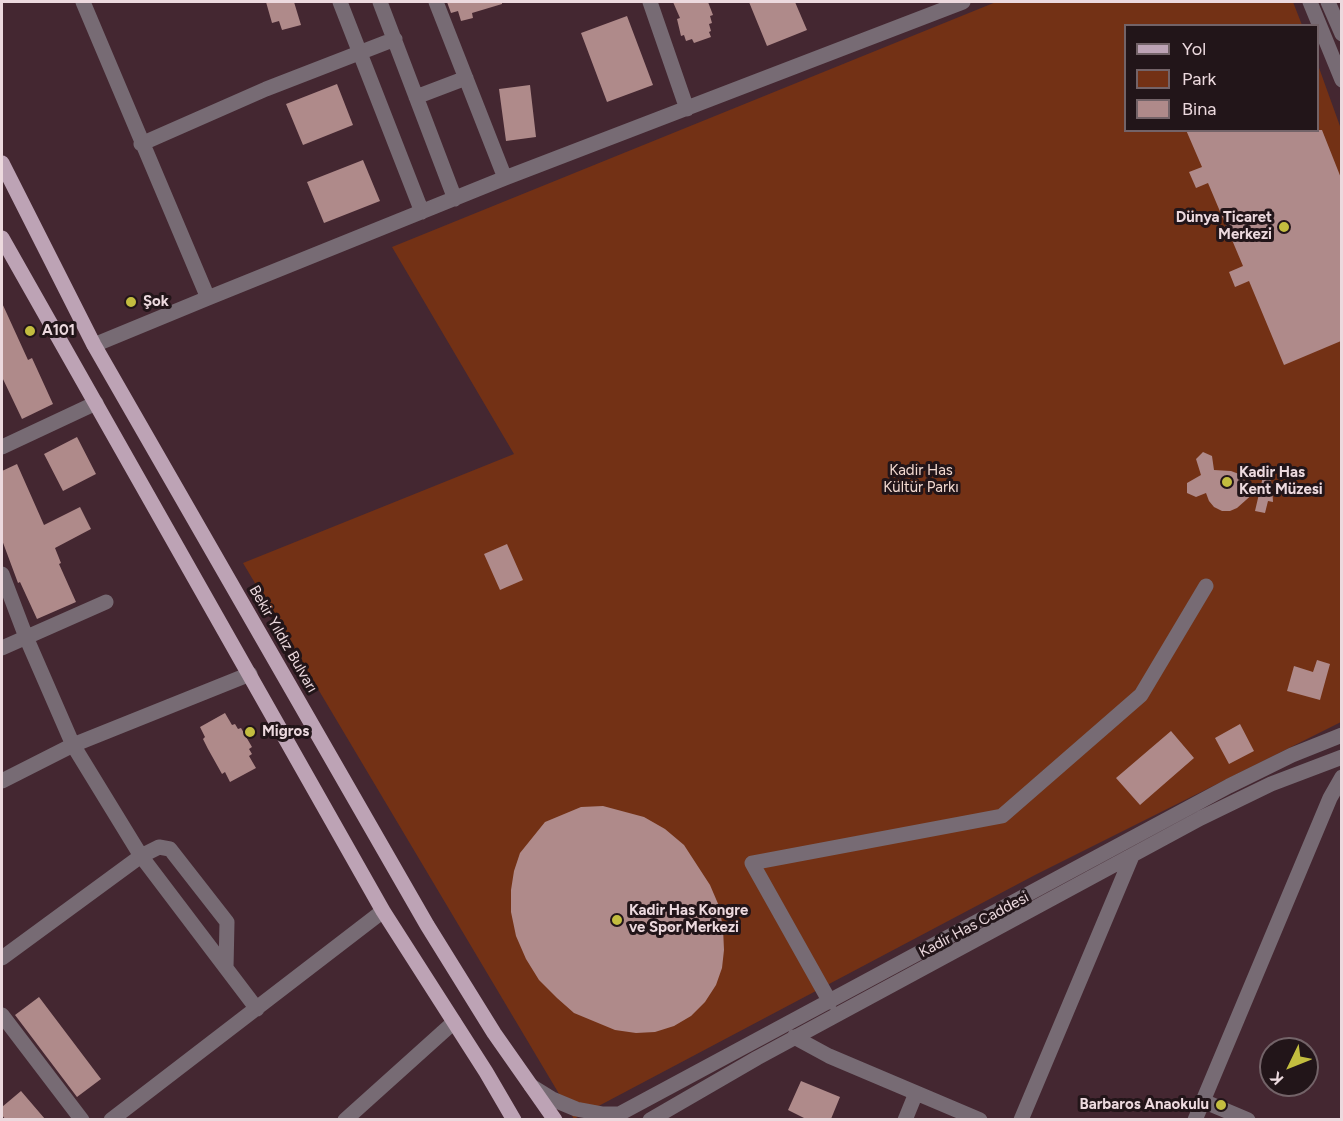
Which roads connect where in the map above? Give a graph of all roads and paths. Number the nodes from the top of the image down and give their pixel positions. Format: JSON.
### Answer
{"nodes":[{"id":1,"x":82,"y":2,"type":"edge"},
{"id":2,"x":340,"y":2,"type":"edge"},
{"id":3,"x":380,"y":2,"type":"edge"},
{"id":4,"x":436,"y":2,"type":"edge"},
{"id":5,"x":650,"y":2,"type":"edge"},
{"id":6,"x":963,"y":2,"type":"edge"},
{"id":7,"x":1310,"y":2,"type":"edge"},
{"id":8,"x":1328,"y":2,"type":"edge"},
{"id":9,"x":1319,"y":24,"type":"edge"},
{"id":10,"x":1319,"y":25,"type":"edge"},
{"id":11,"x":1341,"y":34,"type":"edge"},
{"id":12,"x":395,"y":39,"type":"junction"},
{"id":13,"x":360,"y":53,"type":"junction"},
{"id":14,"x":466,"y":78,"type":"junction"},
{"id":15,"x":1341,"y":80,"type":"edge"},
{"id":16,"x":416,"y":97,"type":"junction"},
{"id":17,"x":687,"y":109,"type":"junction"},
{"id":18,"x":141,"y":144,"type":"junction"},
{"id":19,"x":2,"y":163,"type":"edge"},
{"id":20,"x":505,"y":178,"type":"junction"},
{"id":21,"x":455,"y":199,"type":"junction"},
{"id":22,"x":422,"y":212,"type":"junction"},
{"id":23,"x":2,"y":238,"type":"edge"},
{"id":24,"x":208,"y":298,"type":"junction"},
{"id":25,"x":94,"y":345,"type":"junction"},
{"id":26,"x":96,"y":403,"type":"junction"},
{"id":27,"x":2,"y":447,"type":"edge"},
{"id":28,"x":2,"y":574,"type":"edge"},
{"id":29,"x":1206,"y":586,"type":"dead end"},
{"id":30,"x":106,"y":602,"type":"dead end"},
{"id":31,"x":26,"y":637,"type":"junction"},
{"id":32,"x":2,"y":648,"type":"edge"},
{"id":33,"x":250,"y":674,"type":"junction"},
{"id":34,"x":1341,"y":735,"type":"edge"},
{"id":35,"x":73,"y":745,"type":"junction"},
{"id":36,"x":1341,"y":757,"type":"edge"},
{"id":37,"x":1341,"y":777,"type":"edge"},
{"id":38,"x":2,"y":781,"type":"edge"},
{"id":39,"x":141,"y":856,"type":"junction"},
{"id":40,"x":1132,"y":856,"type":"junction"},
{"id":41,"x":383,"y":911,"type":"junction"},
{"id":42,"x":2,"y":958,"type":"edge"},
{"id":43,"x":226,"y":968,"type":"junction"},
{"id":44,"x":830,"y":1002,"type":"junction"},
{"id":45,"x":257,"y":1009,"type":"junction"},
{"id":46,"x":2,"y":1015,"type":"edge"},
{"id":47,"x":454,"y":1022,"type":"junction"},
{"id":48,"x":794,"y":1037,"type":"junction"},
{"id":49,"x":530,"y":1085,"type":"junction"},
{"id":50,"x":916,"y":1093,"type":"junction"},
{"id":51,"x":1203,"y":1101,"type":"junction"},
{"id":52,"x":613,"y":1117,"type":"edge"},
{"id":53,"x":82,"y":1119,"type":"edge"},
{"id":54,"x":111,"y":1119,"type":"edge"},
{"id":55,"x":345,"y":1119,"type":"edge"},
{"id":56,"x":514,"y":1119,"type":"edge"},
{"id":57,"x":555,"y":1119,"type":"edge"},
{"id":58,"x":650,"y":1119,"type":"edge"},
{"id":59,"x":905,"y":1119,"type":"edge"},
{"id":60,"x":980,"y":1119,"type":"edge"},
{"id":61,"x":1021,"y":1119,"type":"edge"},
{"id":62,"x":1195,"y":1119,"type":"edge"},
{"id":63,"x":1248,"y":1119,"type":"edge"}],
"edges":[{"from":1,"to":18,"type":"street"},
{"from":2,"to":13,"type":"street"},
{"from":3,"to":12,"type":"street"},
{"from":4,"to":14,"type":"street"},
{"from":5,"to":17,"type":"street"},
{"from":6,"to":17,"type":"street"},
{"from":7,"to":9,"type":"street"},
{"from":8,"to":11,"type":"street"},
{"from":10,"to":15,"type":"street"},
{"from":12,"to":13,"type":"street"},
{"from":12,"to":16,"type":"street"},
{"from":13,"to":18,"type":"street"},
{"from":13,"to":22,"type":"street"},
{"from":14,"to":16,"type":"street"},
{"from":14,"to":20,"type":"street"},
{"from":16,"to":21,"type":"street"},
{"from":17,"to":20,"type":"street"},
{"from":18,"to":24,"type":"street"},
{"from":19,"to":25,"type":"main road","name":"Bekir Yıldız Bulvarı"},
{"from":20,"to":21,"type":"street"},
{"from":21,"to":22,"type":"street"},
{"from":22,"to":24,"type":"street"},
{"from":23,"to":26,"type":"main road"},
{"from":24,"to":25,"type":"street"},
{"from":25,"to":49,"type":"main road","name":"Bekir Yıldız Bulvarı"},
{"from":26,"to":27,"type":"street"},
{"from":26,"to":33,"type":"main road"},
{"from":28,"to":31,"type":"street"},
{"from":29,"to":44,"type":"street"},
{"from":30,"to":31,"type":"street"},
{"from":31,"to":32,"type":"street"},
{"from":31,"to":35,"type":"street"},
{"from":33,"to":35,"type":"street"},
{"from":33,"to":41,"type":"main road"},
{"from":34,"to":44,"type":"street","name":"Kadir Has Caddesi"},
{"from":35,"to":38,"type":"street"},
{"from":35,"to":39,"type":"street"},
{"from":36,"to":40,"type":"street","name":"Kadir Has Caddesi"},
{"from":37,"to":51,"type":"street"},
{"from":39,"to":42,"type":"street"},
{"from":39,"to":43,"type":"street"},
{"from":39,"to":43,"type":"street"},
{"from":40,"to":48,"type":"street","name":"Kadir Has Caddesi"},
{"from":40,"to":61,"type":"street"},
{"from":41,"to":45,"type":"street"},
{"from":41,"to":47,"type":"main road"},
{"from":43,"to":45,"type":"street"},
{"from":44,"to":52,"type":"street","name":"Kadir Has Caddesi"},
{"from":45,"to":54,"type":"street"},
{"from":46,"to":53,"type":"street"},
{"from":47,"to":55,"type":"street"},
{"from":47,"to":56,"type":"main road"},
{"from":48,"to":50,"type":"street"},
{"from":48,"to":58,"type":"street","name":"Kadir Has Caddesi"},
{"from":49,"to":52,"type":"street"},
{"from":49,"to":57,"type":"main road","name":"Bekir Yıldız Bulvarı"},
{"from":50,"to":59,"type":"street"},
{"from":50,"to":60,"type":"street"},
{"from":51,"to":62,"type":"street"},
{"from":51,"to":63,"type":"street"}]}
